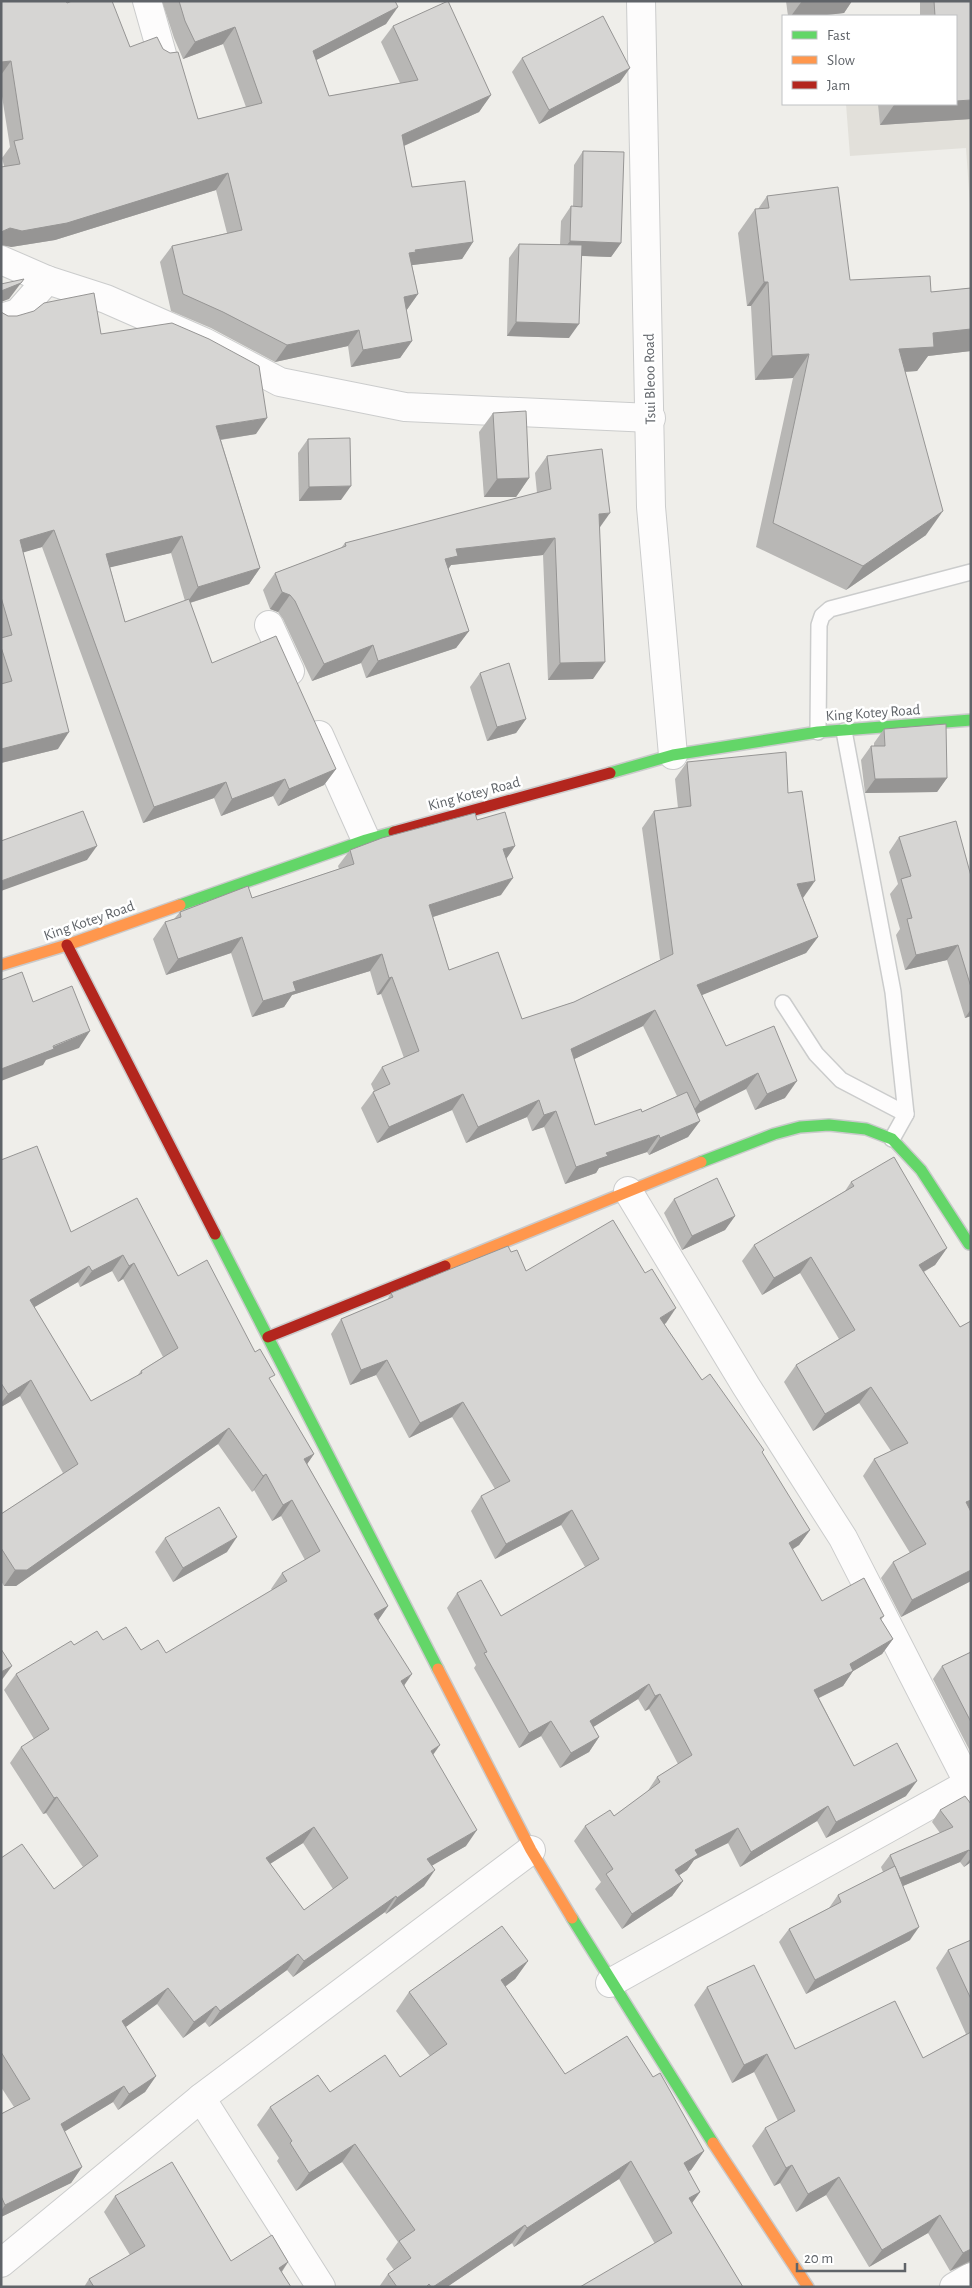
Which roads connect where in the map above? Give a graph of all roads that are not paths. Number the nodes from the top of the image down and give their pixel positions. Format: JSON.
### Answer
{"nodes":[{"id":1,"x":147,"y":1,"type":"edge"},
{"id":2,"x":641,"y":1,"type":"edge"},
{"id":3,"x":162,"y":54,"type":"edge"},
{"id":4,"x":1,"y":260,"type":"edge"},
{"id":5,"x":47,"y":280,"type":"junction"},
{"id":6,"x":1,"y":318,"type":"edge"},
{"id":7,"x":651,"y":418,"type":"junction"},
{"id":8,"x":971,"y":572,"type":"edge"},
{"id":9,"x":269,"y":625,"type":"dead end"},
{"id":10,"x":971,"y":720,"type":"edge"},
{"id":11,"x":844,"y":731,"type":"junction"},
{"id":12,"x":818,"y":732,"type":"junction"},
{"id":13,"x":673,"y":755,"type":"junction"},
{"id":14,"x":366,"y":840,"type":"junction"},
{"id":15,"x":67,"y":945,"type":"junction"},
{"id":16,"x":1,"y":965,"type":"edge"},
{"id":17,"x":783,"y":1003,"type":"dead end"},
{"id":18,"x":906,"y":1114,"type":"junction"},
{"id":19,"x":892,"y":1139,"type":"junction"},
{"id":20,"x":628,"y":1191,"type":"junction"},
{"id":21,"x":969,"y":1244,"type":"dead end"},
{"id":22,"x":268,"y":1337,"type":"junction"},
{"id":23,"x":970,"y":1784,"type":"edge"},
{"id":24,"x":531,"y":1850,"type":"junction"},
{"id":25,"x":610,"y":1983,"type":"junction"},
{"id":26,"x":201,"y":2098,"type":"junction"},
{"id":27,"x":1,"y":2263,"type":"edge"},
{"id":28,"x":971,"y":2277,"type":"edge"},
{"id":29,"x":321,"y":2287,"type":"edge"},
{"id":30,"x":808,"y":2287,"type":"edge"},
{"id":31,"x":954,"y":2287,"type":"edge"}],
"edges":[{"from":1,"to":3,"type":"street"},
{"from":2,"to":7,"type":"street","name":"Tsui Bleoo Road"},
{"from":4,"to":5,"type":"street"},
{"from":5,"to":6,"type":"street"},
{"from":5,"to":7,"type":"street"},
{"from":7,"to":13,"type":"street","name":"Tsui Bleoo Road"},
{"from":8,"to":12,"type":"lane"},
{"from":9,"to":14,"type":"street"},
{"from":10,"to":11,"type":"street","name":"King Kotey Road"},
{"from":11,"to":12,"type":"street","name":"King Kotey Road"},
{"from":11,"to":18,"type":"lane"},
{"from":12,"to":13,"type":"street","name":"King Kotey Road"},
{"from":13,"to":14,"type":"street","name":"King Kotey Road"},
{"from":14,"to":15,"type":"street","name":"King Kotey Road"},
{"from":15,"to":16,"type":"street","name":"King Kotey Road"},
{"from":15,"to":22,"type":"street"},
{"from":17,"to":18,"type":"lane"},
{"from":18,"to":19,"type":"lane"},
{"from":19,"to":20,"type":"street"},
{"from":19,"to":21,"type":"street"},
{"from":20,"to":22,"type":"street"},
{"from":20,"to":23,"type":"street"},
{"from":22,"to":24,"type":"street"},
{"from":23,"to":25,"type":"street"},
{"from":24,"to":25,"type":"street"},
{"from":24,"to":26,"type":"street"},
{"from":25,"to":30,"type":"street"},
{"from":26,"to":27,"type":"street"},
{"from":26,"to":29,"type":"street"},
{"from":28,"to":31,"type":"street"}]}
